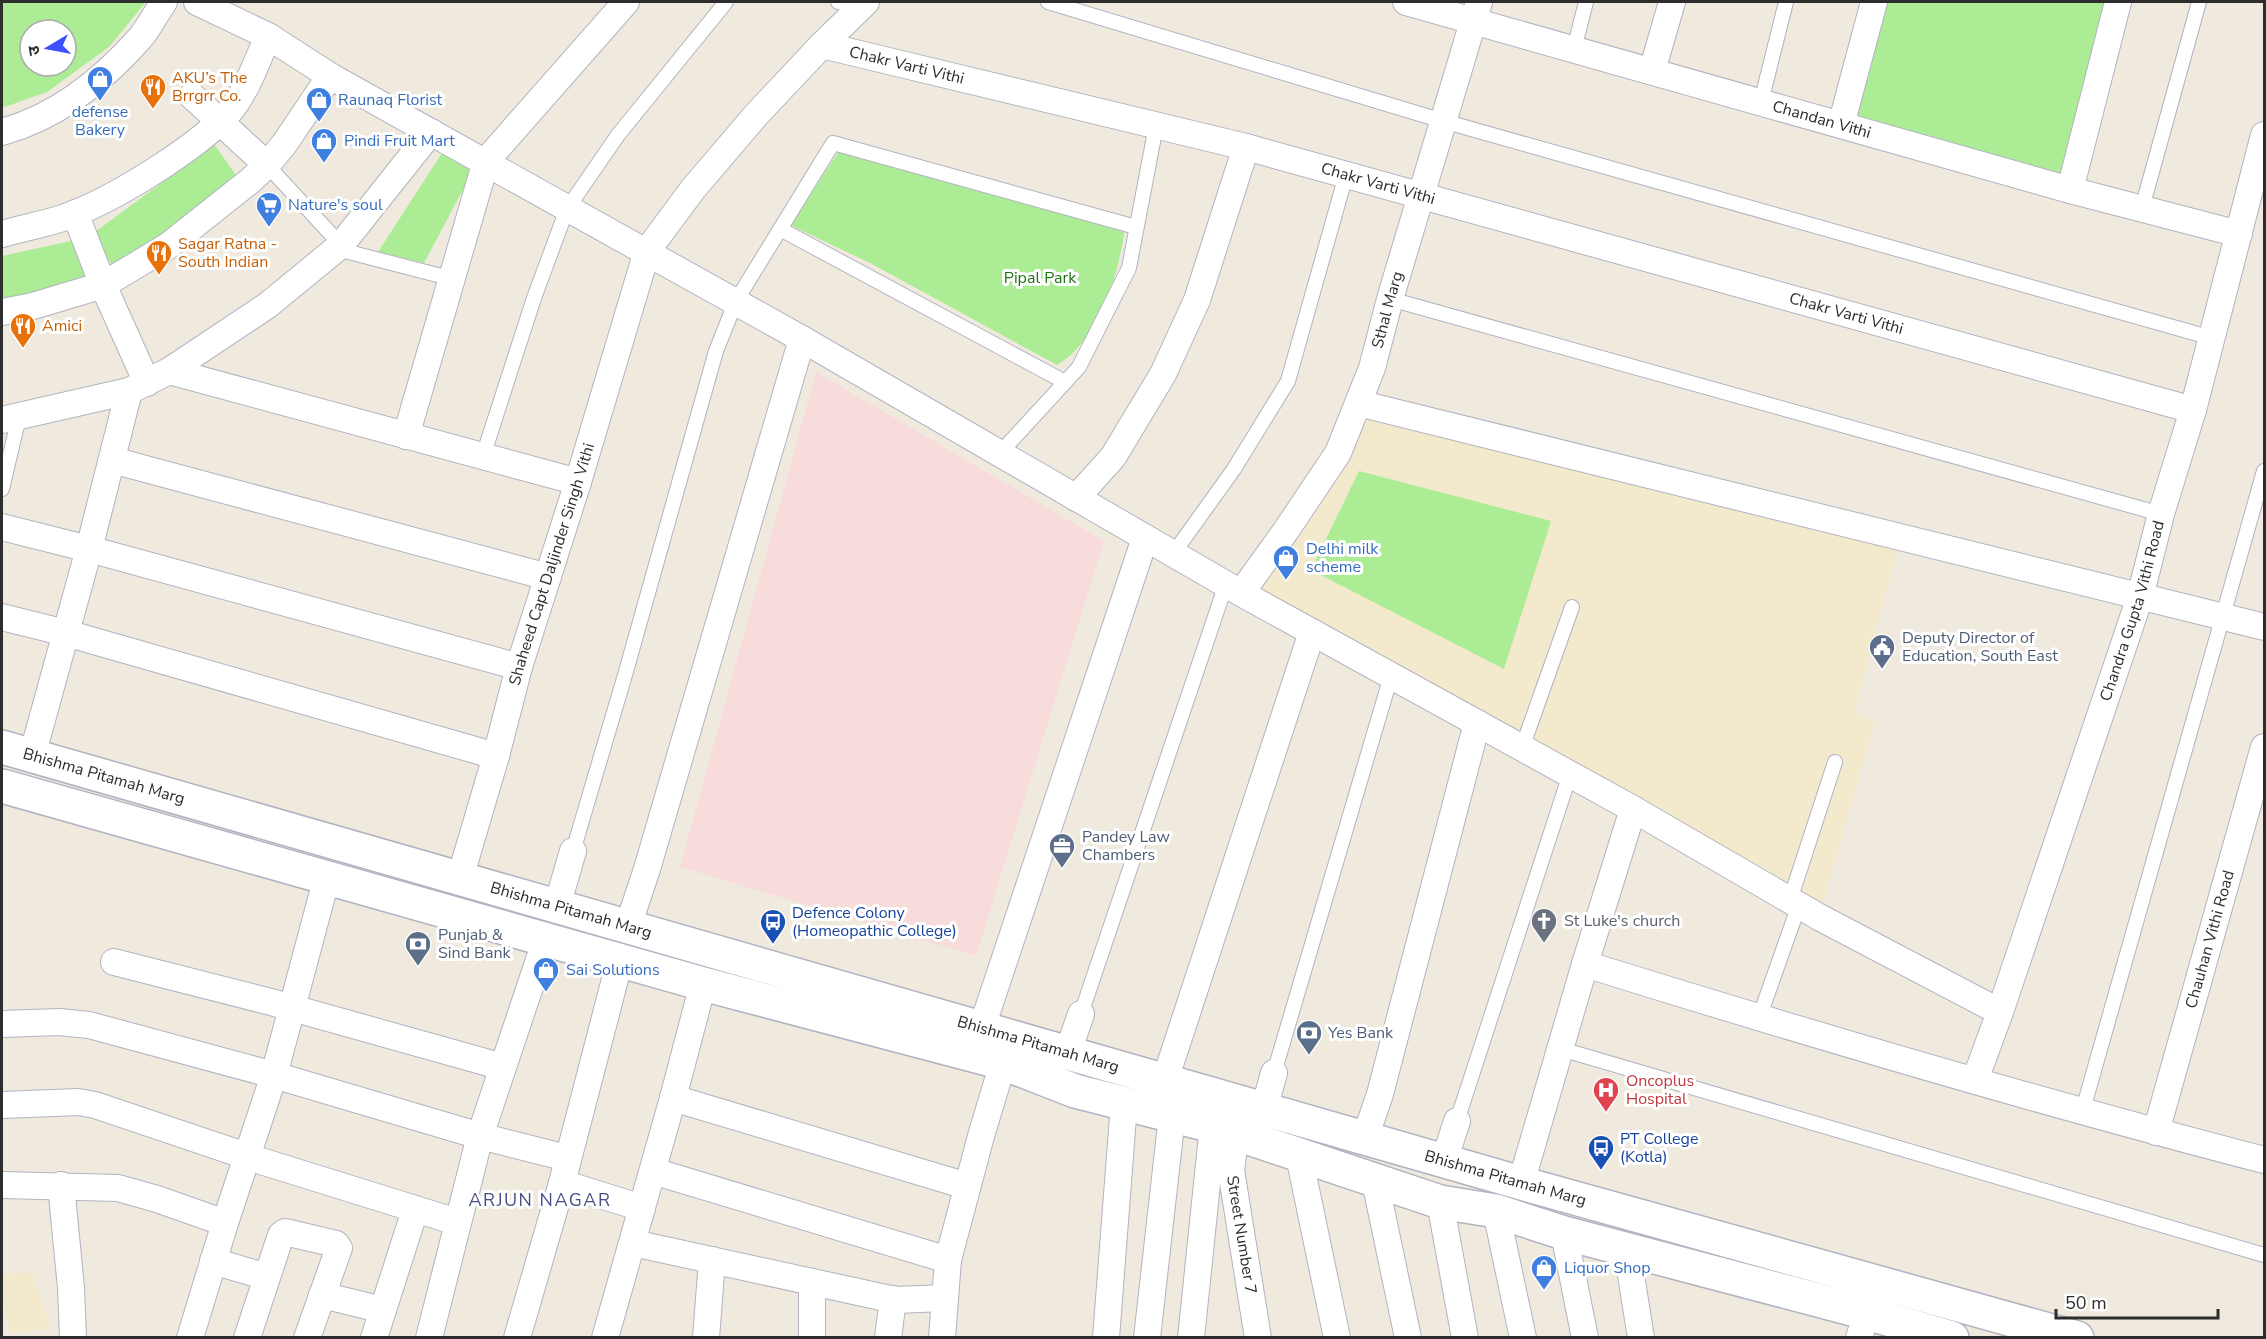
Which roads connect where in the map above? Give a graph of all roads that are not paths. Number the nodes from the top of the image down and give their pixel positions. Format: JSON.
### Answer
{"nodes":[{"id":1,"x":164,"y":2,"type":"edge"},
{"id":2,"x":196,"y":2,"type":"edge"},
{"id":3,"x":626,"y":2,"type":"edge"},
{"id":4,"x":726,"y":2,"type":"edge"},
{"id":5,"x":1048,"y":2,"type":"edge"},
{"id":6,"x":1406,"y":2,"type":"edge"},
{"id":7,"x":1586,"y":2,"type":"edge"},
{"id":8,"x":1672,"y":2,"type":"edge"},
{"id":9,"x":1786,"y":2,"type":"edge"},
{"id":10,"x":1874,"y":2,"type":"edge"},
{"id":11,"x":2118,"y":2,"type":"edge"},
{"id":12,"x":2199,"y":2,"type":"edge"},
{"id":13,"x":855,"y":3,"type":"edge"},
{"id":14,"x":1476,"y":11,"type":"edge"},
{"id":15,"x":268,"y":36,"type":"junction"},
{"id":16,"x":822,"y":45,"type":"junction"},
{"id":17,"x":1574,"y":49,"type":"junction"},
{"id":18,"x":1652,"y":71,"type":"junction"},
{"id":19,"x":330,"y":76,"type":"junction"},
{"id":20,"x":192,"y":96,"type":"dead end"},
{"id":21,"x":1761,"y":102,"type":"junction"},
{"id":22,"x":220,"y":121,"type":"junction"},
{"id":23,"x":1443,"y":121,"type":"junction"},
{"id":24,"x":1841,"y":125,"type":"junction"},
{"id":25,"x":1156,"y":126,"type":"junction"},
{"id":26,"x":2,"y":132,"type":"edge"},
{"id":27,"x":431,"y":132,"type":"junction"},
{"id":28,"x":2265,"y":135,"type":"edge"},
{"id":29,"x":1246,"y":147,"type":"junction"},
{"id":30,"x":486,"y":161,"type":"junction"},
{"id":31,"x":267,"y":165,"type":"junction"},
{"id":32,"x":1346,"y":175,"type":"junction"},
{"id":33,"x":2070,"y":190,"type":"junction"},
{"id":34,"x":1420,"y":196,"type":"junction"},
{"id":35,"x":2142,"y":208,"type":"junction"},
{"id":36,"x":567,"y":209,"type":"junction"},
{"id":37,"x":75,"y":213,"type":"junction"},
{"id":38,"x":1136,"y":228,"type":"junction"},
{"id":39,"x":780,"y":229,"type":"junction"},
{"id":40,"x":2,"y":234,"type":"edge"},
{"id":41,"x":2240,"y":234,"type":"junction"},
{"id":42,"x":339,"y":247,"type":"junction"},
{"id":43,"x":647,"y":251,"type":"junction"},
{"id":44,"x":453,"y":279,"type":"junction"},
{"id":45,"x":104,"y":285,"type":"junction"},
{"id":46,"x":1390,"y":299,"type":"junction"},
{"id":47,"x":736,"y":301,"type":"junction"},
{"id":48,"x":2,"y":312,"type":"edge"},
{"id":49,"x":2212,"y":338,"type":"junction"},
{"id":50,"x":802,"y":339,"type":"junction"},
{"id":51,"x":148,"y":382,"type":"junction"},
{"id":52,"x":1065,"y":382,"type":"junction"},
{"id":53,"x":1358,"y":403,"type":"junction"},
{"id":54,"x":2193,"y":410,"type":"junction"},
{"id":55,"x":10,"y":419,"type":"edge"},
{"id":56,"x":406,"y":436,"type":"junction"},
{"id":57,"x":999,"y":453,"type":"junction"},
{"id":58,"x":483,"y":456,"type":"junction"},
{"id":59,"x":112,"y":460,"type":"junction"},
{"id":60,"x":2265,"y":471,"type":"edge"},
{"id":61,"x":578,"y":482,"type":"junction"},
{"id":62,"x":2,"y":489,"type":"edge"},
{"id":63,"x":1076,"y":498,"type":"junction"},
{"id":64,"x":2161,"y":514,"type":"junction"},
{"id":65,"x":2,"y":527,"type":"edge"},
{"id":66,"x":1145,"y":538,"type":"junction"},
{"id":67,"x":89,"y":549,"type":"junction"},
{"id":68,"x":1173,"y":554,"type":"junction"},
{"id":69,"x":548,"y":577,"type":"junction"},
{"id":70,"x":1234,"y":589,"type":"junction"},
{"id":71,"x":2140,"y":597,"type":"junction"},
{"id":72,"x":1572,"y":607,"type":"dead end"},
{"id":73,"x":2,"y":617,"type":"edge"},
{"id":74,"x":2223,"y":618,"type":"junction"},
{"id":75,"x":2265,"y":627,"type":"edge"},
{"id":76,"x":1312,"y":632,"type":"junction"},
{"id":77,"x":66,"y":633,"type":"junction"},
{"id":78,"x":519,"y":667,"type":"junction"},
{"id":79,"x":1391,"y":676,"type":"junction"},
{"id":80,"x":1477,"y":723,"type":"junction"},
{"id":81,"x":2265,"y":747,"type":"edge"},
{"id":82,"x":1522,"y":748,"type":"junction"},
{"id":83,"x":17,"y":752,"type":"edge"},
{"id":84,"x":496,"y":756,"type":"junction"},
{"id":85,"x":1834,"y":762,"type":"dead end"},
{"id":86,"x":1570,"y":774,"type":"junction"},
{"id":87,"x":2,"y":786,"type":"edge"},
{"id":88,"x":1633,"y":809,"type":"junction"},
{"id":89,"x":573,"y":851,"type":"joint"},
{"id":90,"x":327,"y":877,"type":"junction"},
{"id":91,"x":460,"y":878,"type":"junction"},
{"id":92,"x":1794,"y":903,"type":"junction"},
{"id":93,"x":557,"y":906,"type":"junction"},
{"id":94,"x":628,"y":926,"type":"junction"},
{"id":95,"x":546,"y":939,"type":"junction"},
{"id":96,"x":620,"y":960,"type":"junction"},
{"id":97,"x":114,"y":962,"type":"dead end"},
{"id":98,"x":1585,"y":964,"type":"junction"},
{"id":99,"x":703,"y":984,"type":"junction"},
{"id":100,"x":292,"y":1008,"type":"junction"},
{"id":101,"x":2000,"y":1012,"type":"junction"},
{"id":102,"x":1081,"y":1014,"type":"joint"},
{"id":103,"x":1759,"y":1018,"type":"junction"},
{"id":104,"x":2,"y":1024,"type":"edge"},
{"id":105,"x":982,"y":1027,"type":"junction"},
{"id":106,"x":1562,"y":1049,"type":"junction"},
{"id":107,"x":1068,"y":1052,"type":"junction"},
{"id":108,"x":1004,"y":1063,"type":"junction"},
{"id":109,"x":503,"y":1067,"type":"junction"},
{"id":110,"x":1274,"y":1073,"type":"joint"},
{"id":111,"x":274,"y":1076,"type":"junction"},
{"id":112,"x":1165,"y":1080,"type":"junction"},
{"id":113,"x":1975,"y":1080,"type":"junction"},
{"id":114,"x":673,"y":1098,"type":"junction"},
{"id":115,"x":1124,"y":1104,"type":"junction"},
{"id":116,"x":2,"y":1106,"type":"edge"},
{"id":117,"x":1264,"y":1109,"type":"junction"},
{"id":118,"x":2082,"y":1113,"type":"junction"},
{"id":119,"x":1173,"y":1116,"type":"junction"},
{"id":120,"x":1457,"y":1121,"type":"joint"},
{"id":121,"x":1225,"y":1130,"type":"junction"},
{"id":122,"x":2156,"y":1132,"type":"junction"},
{"id":123,"x":480,"y":1136,"type":"junction"},
{"id":124,"x":1365,"y":1138,"type":"junction"},
{"id":125,"x":247,"y":1156,"type":"junction"},
{"id":126,"x":1299,"y":1156,"type":"junction"},
{"id":127,"x":567,"y":1158,"type":"junction"},
{"id":128,"x":2265,"y":1160,"type":"edge"},
{"id":129,"x":1444,"y":1161,"type":"junction"},
{"id":130,"x":653,"y":1171,"type":"junction"},
{"id":131,"x":1375,"y":1181,"type":"junction"},
{"id":132,"x":562,"y":1183,"type":"junction"},
{"id":133,"x":1521,"y":1183,"type":"junction"},
{"id":134,"x":2,"y":1185,"type":"edge"},
{"id":135,"x":60,"y":1185,"type":"junction"},
{"id":136,"x":967,"y":1186,"type":"junction"},
{"id":137,"x":1440,"y":1202,"type":"junction"},
{"id":138,"x":642,"y":1208,"type":"junction"},
{"id":139,"x":415,"y":1210,"type":"junction"},
{"id":140,"x":1496,"y":1211,"type":"junction"},
{"id":141,"x":458,"y":1222,"type":"junction"},
{"id":142,"x":225,"y":1223,"type":"junction"},
{"id":143,"x":1564,"y":1233,"type":"junction"},
{"id":144,"x":633,"y":1243,"type":"junction"},
{"id":145,"x":1627,"y":1250,"type":"junction"},
{"id":146,"x":2265,"y":1255,"type":"edge"},
{"id":147,"x":712,"y":1260,"type":"junction"},
{"id":148,"x":948,"y":1260,"type":"junction"},
{"id":149,"x":213,"y":1261,"type":"junction"},
{"id":150,"x":267,"y":1277,"type":"junction"},
{"id":151,"x":812,"y":1282,"type":"junction"},
{"id":152,"x":322,"y":1295,"type":"junction"},
{"id":153,"x":945,"y":1298,"type":"junction"},
{"id":154,"x":893,"y":1299,"type":"junction"},
{"id":155,"x":383,"y":1310,"type":"junction"},
{"id":156,"x":1863,"y":1325,"type":"edge"},
{"id":157,"x":73,"y":1338,"type":"edge"},
{"id":158,"x":190,"y":1338,"type":"edge"},
{"id":159,"x":247,"y":1338,"type":"edge"},
{"id":160,"x":307,"y":1338,"type":"edge"},
{"id":161,"x":374,"y":1338,"type":"edge"},
{"id":162,"x":429,"y":1338,"type":"edge"},
{"id":163,"x":517,"y":1338,"type":"edge"},
{"id":164,"x":605,"y":1338,"type":"edge"},
{"id":165,"x":706,"y":1338,"type":"edge"},
{"id":166,"x":812,"y":1338,"type":"edge"},
{"id":167,"x":888,"y":1338,"type":"edge"},
{"id":168,"x":942,"y":1338,"type":"edge"},
{"id":169,"x":1106,"y":1338,"type":"edge"},
{"id":170,"x":1147,"y":1338,"type":"edge"},
{"id":171,"x":1191,"y":1338,"type":"edge"},
{"id":172,"x":1258,"y":1338,"type":"edge"},
{"id":173,"x":1337,"y":1338,"type":"edge"},
{"id":174,"x":1408,"y":1338,"type":"edge"},
{"id":175,"x":1465,"y":1338,"type":"edge"},
{"id":176,"x":1523,"y":1338,"type":"edge"},
{"id":177,"x":1585,"y":1338,"type":"edge"},
{"id":178,"x":1641,"y":1338,"type":"edge"},
{"id":179,"x":1952,"y":1338,"type":"edge"},
{"id":180,"x":2077,"y":1338,"type":"edge"}],
"edges":[{"from":1,"to":26,"type":"street"},
{"from":2,"to":15,"type":"street"},
{"from":3,"to":30,"type":"street"},
{"from":4,"to":36,"type":"lane"},
{"from":5,"to":23,"type":"lane"},
{"from":6,"to":14,"type":"street","name":"Chandan Vithi"},
{"from":7,"to":17,"type":"lane"},
{"from":8,"to":18,"type":"street"},
{"from":9,"to":21,"type":"lane"},
{"from":10,"to":24,"type":"street"},
{"from":11,"to":33,"type":"street"},
{"from":12,"to":35,"type":"lane"},
{"from":13,"to":16,"type":"street"},
{"from":14,"to":17,"type":"street","name":"Chandan Vithi"},
{"from":14,"to":23,"type":"street","name":"Sthal Marg"},
{"from":15,"to":19,"type":"street"},
{"from":15,"to":22,"type":"street"},
{"from":16,"to":25,"type":"street","name":"Chakr Varti Vithi"},
{"from":16,"to":43,"type":"street"},
{"from":17,"to":18,"type":"street","name":"Chandan Vithi"},
{"from":18,"to":21,"type":"street","name":"Chandan Vithi"},
{"from":19,"to":27,"type":"street"},
{"from":19,"to":31,"type":"street"},
{"from":20,"to":22,"type":"street"},
{"from":21,"to":24,"type":"street","name":"Chandan Vithi"},
{"from":22,"to":31,"type":"street"},
{"from":22,"to":37,"type":"street"},
{"from":23,"to":34,"type":"street","name":"Sthal Marg"},
{"from":23,"to":49,"type":"lane"},
{"from":24,"to":33,"type":"street","name":"Chandan Vithi"},
{"from":25,"to":29,"type":"street","name":"Chakr Varti Vithi"},
{"from":25,"to":38,"type":"lane"},
{"from":27,"to":30,"type":"street"},
{"from":27,"to":42,"type":"street"},
{"from":28,"to":41,"type":"street","name":"Chandra Gupta Vithi Road"},
{"from":29,"to":32,"type":"street","name":"Chakr Varti Vithi"},
{"from":29,"to":63,"type":"street"},
{"from":30,"to":36,"type":"street"},
{"from":30,"to":44,"type":"street"},
{"from":31,"to":42,"type":"lane"},
{"from":31,"to":45,"type":"street"},
{"from":32,"to":34,"type":"street","name":"Chakr Varti Vithi"},
{"from":32,"to":68,"type":"lane"},
{"from":33,"to":35,"type":"street","name":"Chandan Vithi"},
{"from":34,"to":46,"type":"street","name":"Sthal Marg"},
{"from":34,"to":54,"type":"street","name":"Chakr Varti Vithi"},
{"from":35,"to":41,"type":"street","name":"Chandan Vithi"},
{"from":36,"to":43,"type":"street"},
{"from":36,"to":58,"type":"lane"},
{"from":37,"to":40,"type":"street"},
{"from":37,"to":45,"type":"street"},
{"from":38,"to":39,"type":"lane"},
{"from":38,"to":52,"type":"lane"},
{"from":39,"to":47,"type":"lane"},
{"from":39,"to":52,"type":"lane"},
{"from":41,"to":49,"type":"street","name":"Chandra Gupta Vithi Road"},
{"from":42,"to":44,"type":"lane"},
{"from":42,"to":51,"type":"street"},
{"from":43,"to":47,"type":"street"},
{"from":43,"to":61,"type":"street","name":"Shaheed Capt Daljinder Singh Vithi"},
{"from":44,"to":56,"type":"street"},
{"from":45,"to":48,"type":"street"},
{"from":45,"to":51,"type":"street"},
{"from":46,"to":53,"type":"street","name":"Sthal Marg"},
{"from":46,"to":64,"type":"lane"},
{"from":47,"to":50,"type":"street"},
{"from":47,"to":89,"type":"lane"},
{"from":49,"to":54,"type":"street","name":"Chandra Gupta Vithi Road"},
{"from":50,"to":57,"type":"street"},
{"from":50,"to":94,"type":"street"},
{"from":51,"to":55,"type":"street"},
{"from":51,"to":56,"type":"street"},
{"from":51,"to":59,"type":"street"},
{"from":52,"to":57,"type":"lane"},
{"from":53,"to":70,"type":"street","name":"Sthal Marg"},
{"from":53,"to":71,"type":"street"},
{"from":54,"to":64,"type":"street","name":"Chandra Gupta Vithi Road"},
{"from":55,"to":62,"type":"lane"},
{"from":56,"to":58,"type":"street"},
{"from":57,"to":63,"type":"street"},
{"from":58,"to":61,"type":"street"},
{"from":59,"to":67,"type":"street"},
{"from":59,"to":69,"type":"street"},
{"from":60,"to":74,"type":"lane"},
{"from":61,"to":69,"type":"street","name":"Shaheed Capt Daljinder Singh Vithi"},
{"from":63,"to":66,"type":"street"},
{"from":64,"to":71,"type":"street","name":"Chandra Gupta Vithi Road"},
{"from":65,"to":67,"type":"street"},
{"from":66,"to":68,"type":"street"},
{"from":66,"to":105,"type":"street"},
{"from":67,"to":77,"type":"street"},
{"from":67,"to":78,"type":"street"},
{"from":68,"to":70,"type":"street"},
{"from":69,"to":78,"type":"street","name":"Shaheed Capt Daljinder Singh Vithi"},
{"from":70,"to":76,"type":"street"},
{"from":70,"to":102,"type":"lane"},
{"from":71,"to":74,"type":"street"},
{"from":71,"to":101,"type":"street","name":"Chandra Gupta Vithi Road"},
{"from":72,"to":82,"type":"lane"},
{"from":73,"to":77,"type":"street"},
{"from":74,"to":75,"type":"street"},
{"from":74,"to":118,"type":"lane"},
{"from":76,"to":79,"type":"street"},
{"from":76,"to":112,"type":"street"},
{"from":77,"to":83,"type":"street"},
{"from":77,"to":84,"type":"street"},
{"from":78,"to":84,"type":"street","name":"Shaheed Capt Daljinder Singh Vithi"},
{"from":79,"to":80,"type":"street"},
{"from":79,"to":110,"type":"lane"},
{"from":80,"to":82,"type":"street"},
{"from":80,"to":124,"type":"street"},
{"from":81,"to":122,"type":"street","name":"Chauhan Vithi Road"},
{"from":82,"to":86,"type":"street"},
{"from":83,"to":91,"type":"main road","name":"Bhishma Pitamah Marg"},
{"from":84,"to":91,"type":"street","name":"Shaheed Capt Daljinder Singh Vithi"},
{"from":85,"to":92,"type":"lane"},
{"from":86,"to":88,"type":"street"},
{"from":86,"to":120,"type":"lane"},
{"from":87,"to":90,"type":"main road","name":"Bhishma Pitamah Marg"},
{"from":88,"to":92,"type":"street"},
{"from":88,"to":98,"type":"street"},
{"from":89,"to":93,"type":"street"},
{"from":90,"to":95,"type":"main road","name":"Bhishma Pitamah Marg"},
{"from":90,"to":100,"type":"street"},
{"from":91,"to":93,"type":"main road","name":"Bhishma Pitamah Marg"},
{"from":92,"to":101,"type":"street"},
{"from":92,"to":103,"type":"lane"},
{"from":93,"to":94,"type":"main road","name":"Bhishma Pitamah Marg"},
{"from":94,"to":105,"type":"main road","name":"Bhishma Pitamah Marg"},
{"from":95,"to":96,"type":"main road","name":"Bhishma Pitamah Marg"},
{"from":95,"to":109,"type":"street"},
{"from":96,"to":99,"type":"main road","name":"Bhishma Pitamah Marg"},
{"from":96,"to":127,"type":"street"},
{"from":97,"to":100,"type":"street"},
{"from":98,"to":103,"type":"street"},
{"from":98,"to":106,"type":"street"},
{"from":99,"to":108,"type":"main road","name":"Bhishma Pitamah Marg"},
{"from":99,"to":114,"type":"street"},
{"from":100,"to":109,"type":"street"},
{"from":100,"to":111,"type":"street"},
{"from":101,"to":113,"type":"street","name":"Chandra Gupta Vithi Road"},
{"from":102,"to":107,"type":"street"},
{"from":103,"to":113,"type":"street"},
{"from":104,"to":111,"type":"street"},
{"from":105,"to":107,"type":"main road","name":"Bhishma Pitamah Marg"},
{"from":106,"to":133,"type":"street"},
{"from":106,"to":146,"type":"lane"},
{"from":107,"to":112,"type":"main road","name":"Bhishma Pitamah Marg"},
{"from":108,"to":115,"type":"main road","name":"Bhishma Pitamah Marg"},
{"from":108,"to":136,"type":"street"},
{"from":109,"to":123,"type":"street"},
{"from":110,"to":117,"type":"street"},
{"from":111,"to":123,"type":"street"},
{"from":111,"to":125,"type":"street"},
{"from":112,"to":117,"type":"main road","name":"Bhishma Pitamah Marg"},
{"from":113,"to":118,"type":"street"},
{"from":114,"to":130,"type":"street"},
{"from":114,"to":136,"type":"street"},
{"from":115,"to":119,"type":"main road","name":"Bhishma Pitamah Marg"},
{"from":115,"to":169,"type":"street"},
{"from":116,"to":125,"type":"street"},
{"from":117,"to":124,"type":"main road","name":"Bhishma Pitamah Marg"},
{"from":118,"to":122,"type":"street"},
{"from":119,"to":121,"type":"main road","name":"Bhishma Pitamah Marg"},
{"from":119,"to":170,"type":"street"},
{"from":120,"to":129,"type":"street"},
{"from":121,"to":126,"type":"main road","name":"Bhishma Pitamah Marg"},
{"from":121,"to":171,"type":"street"},
{"from":121,"to":172,"type":"street","name":"Street Number 7"},
{"from":122,"to":128,"type":"street"},
{"from":123,"to":127,"type":"street"},
{"from":123,"to":141,"type":"street"},
{"from":124,"to":129,"type":"main road","name":"Bhishma Pitamah Marg"},
{"from":125,"to":139,"type":"street"},
{"from":125,"to":142,"type":"street"},
{"from":126,"to":131,"type":"main road","name":"Bhishma Pitamah Marg"},
{"from":126,"to":173,"type":"street"},
{"from":127,"to":132,"type":"street"},
{"from":129,"to":133,"type":"main road","name":"Bhishma Pitamah Marg"},
{"from":130,"to":138,"type":"street"},
{"from":130,"to":148,"type":"street"},
{"from":131,"to":137,"type":"main road","name":"Bhishma Pitamah Marg"},
{"from":131,"to":174,"type":"street"},
{"from":132,"to":138,"type":"street"},
{"from":132,"to":163,"type":"street"},
{"from":133,"to":180,"type":"main road","name":"Bhishma Pitamah Marg"},
{"from":134,"to":135,"type":"street"},
{"from":135,"to":142,"type":"street"},
{"from":135,"to":157,"type":"street"},
{"from":136,"to":148,"type":"street"},
{"from":137,"to":140,"type":"main road","name":"Bhishma Pitamah Marg"},
{"from":137,"to":175,"type":"street"},
{"from":138,"to":144,"type":"street"},
{"from":139,"to":141,"type":"street"},
{"from":139,"to":155,"type":"street"},
{"from":140,"to":143,"type":"main road","name":"Bhishma Pitamah Marg"},
{"from":140,"to":176,"type":"street"},
{"from":141,"to":162,"type":"street"},
{"from":142,"to":149,"type":"street"},
{"from":143,"to":145,"type":"main road","name":"Bhishma Pitamah Marg"},
{"from":143,"to":177,"type":"street"},
{"from":144,"to":147,"type":"street"},
{"from":144,"to":164,"type":"street"},
{"from":145,"to":156,"type":"main road","name":"Bhishma Pitamah Marg"},
{"from":145,"to":178,"type":"street"},
{"from":147,"to":151,"type":"street"},
{"from":147,"to":165,"type":"street"},
{"from":148,"to":153,"type":"street"},
{"from":149,"to":150,"type":"street"},
{"from":149,"to":158,"type":"street"},
{"from":150,"to":152,"type":"street"},
{"from":150,"to":159,"type":"street"},
{"from":151,"to":154,"type":"street"},
{"from":151,"to":166,"type":"street"},
{"from":152,"to":155,"type":"street"},
{"from":152,"to":160,"type":"street"},
{"from":153,"to":154,"type":"street"},
{"from":153,"to":168,"type":"street"},
{"from":154,"to":167,"type":"street"},
{"from":155,"to":161,"type":"street"},
{"from":156,"to":179,"type":"main road","name":"Bhishma Pitamah Marg"}]}
